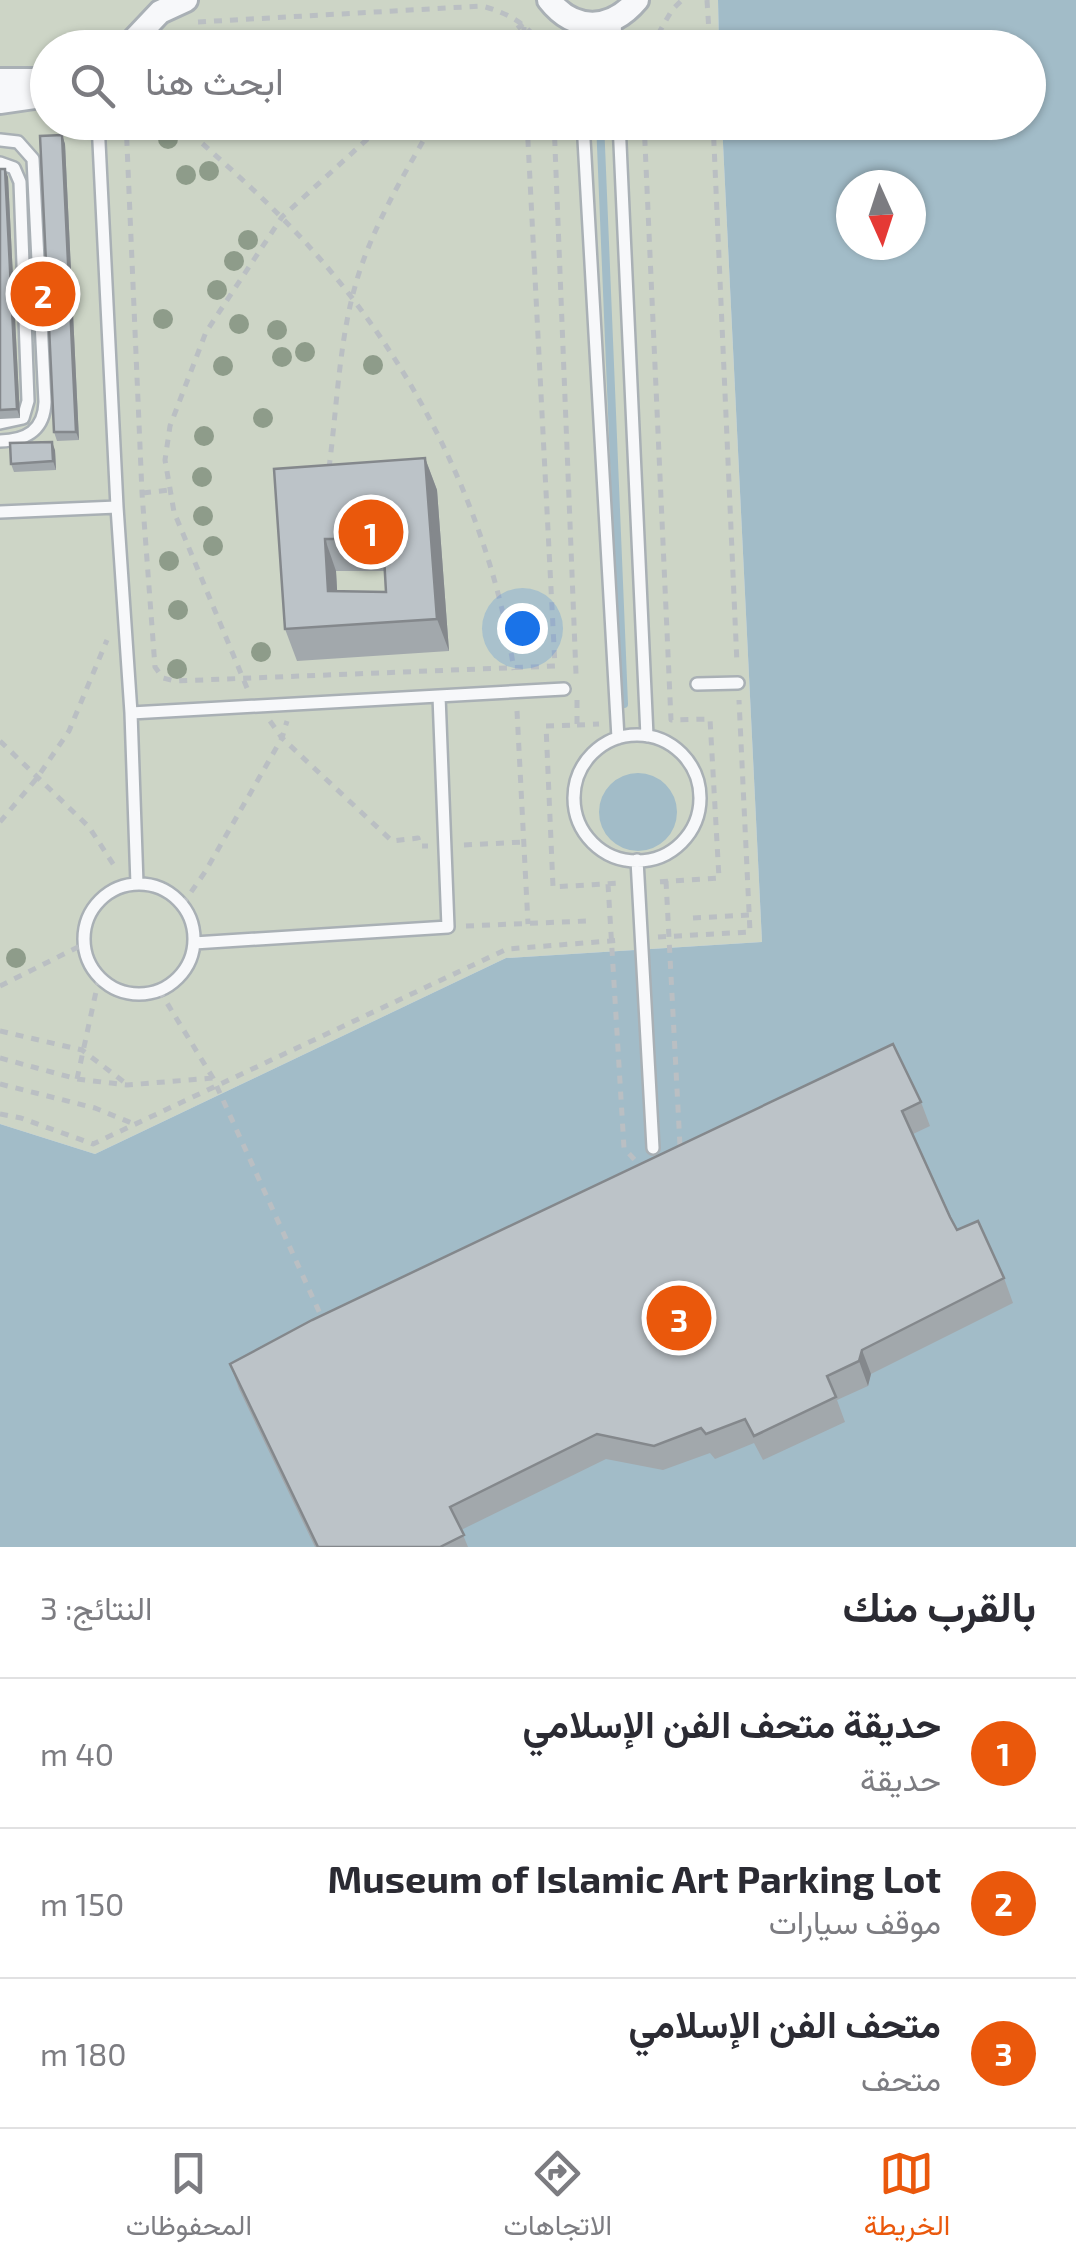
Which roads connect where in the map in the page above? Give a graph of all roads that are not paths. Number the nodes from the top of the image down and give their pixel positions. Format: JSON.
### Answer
{"nodes":[{"id":1,"x":549,"y":0,"type":"edge"},
{"id":2,"x":637,"y":0,"type":"edge"},
{"id":3,"x":189,"y":11,"type":"edge"},
{"id":4,"x":615,"y":20,"type":"junction"},
{"id":5,"x":578,"y":23,"type":"junction"},
{"id":6,"x":143,"y":30,"type":"edge"},
{"id":7,"x":579,"y":30,"type":"edge"},
{"id":8,"x":615,"y":30,"type":"edge"},
{"id":9,"x":0,"y":80,"type":"edge"},
{"id":10,"x":30,"y":80,"type":"edge"},
{"id":11,"x":30,"y":97,"type":"edge"},
{"id":12,"x":0,"y":102,"type":"edge"},
{"id":13,"x":0,"y":140,"type":"edge"},
{"id":14,"x":99,"y":140,"type":"edge"},
{"id":15,"x":584,"y":140,"type":"edge"},
{"id":16,"x":621,"y":140,"type":"edge"},
{"id":17,"x":0,"y":163,"type":"edge"},
{"id":18,"x":0,"y":423,"type":"edge"},
{"id":19,"x":0,"y":441,"type":"edge"},
{"id":20,"x":117,"y":507,"type":"junction"},
{"id":21,"x":0,"y":512,"type":"edge"},
{"id":22,"x":738,"y":683,"type":"road end"},
{"id":23,"x":697,"y":684,"type":"dead end"},
{"id":24,"x":564,"y":689,"type":"dead end"},
{"id":25,"x":439,"y":696,"type":"junction"},
{"id":26,"x":132,"y":713,"type":"junction"},
{"id":27,"x":647,"y":736,"type":"junction"},
{"id":28,"x":618,"y":738,"type":"junction"},
{"id":29,"x":637,"y":860,"type":"junction"},
{"id":30,"x":137,"y":884,"type":"junction"},
{"id":31,"x":194,"y":943,"type":"junction"},
{"id":32,"x":653,"y":1148,"type":"dead end"}],
"edges":[{"from":1,"to":5,"type":"street"},
{"from":2,"to":4,"type":"street"},
{"from":3,"to":6,"type":"street"},
{"from":4,"to":5,"type":"street"},
{"from":4,"to":8,"type":"lane"},
{"from":5,"to":7,"type":"lane"},
{"from":9,"to":10,"type":"street"},
{"from":11,"to":12,"type":"street"},
{"from":13,"to":19,"type":"lane"},
{"from":14,"to":20,"type":"lane"},
{"from":15,"to":28,"type":"lane"},
{"from":16,"to":27,"type":"lane"},
{"from":17,"to":18,"type":"lane"},
{"from":20,"to":21,"type":"lane"},
{"from":20,"to":26,"type":"lane"},
{"from":22,"to":23,"type":"lane"},
{"from":24,"to":25,"type":"lane"},
{"from":25,"to":26,"type":"lane"},
{"from":25,"to":31,"type":"lane"},
{"from":26,"to":30,"type":"lane"},
{"from":27,"to":28,"type":"lane"},
{"from":27,"to":29,"type":"lane"},
{"from":28,"to":29,"type":"lane"},
{"from":29,"to":32,"type":"lane"},
{"from":30,"to":31,"type":"lane"},
{"from":30,"to":31,"type":"lane"}]}
